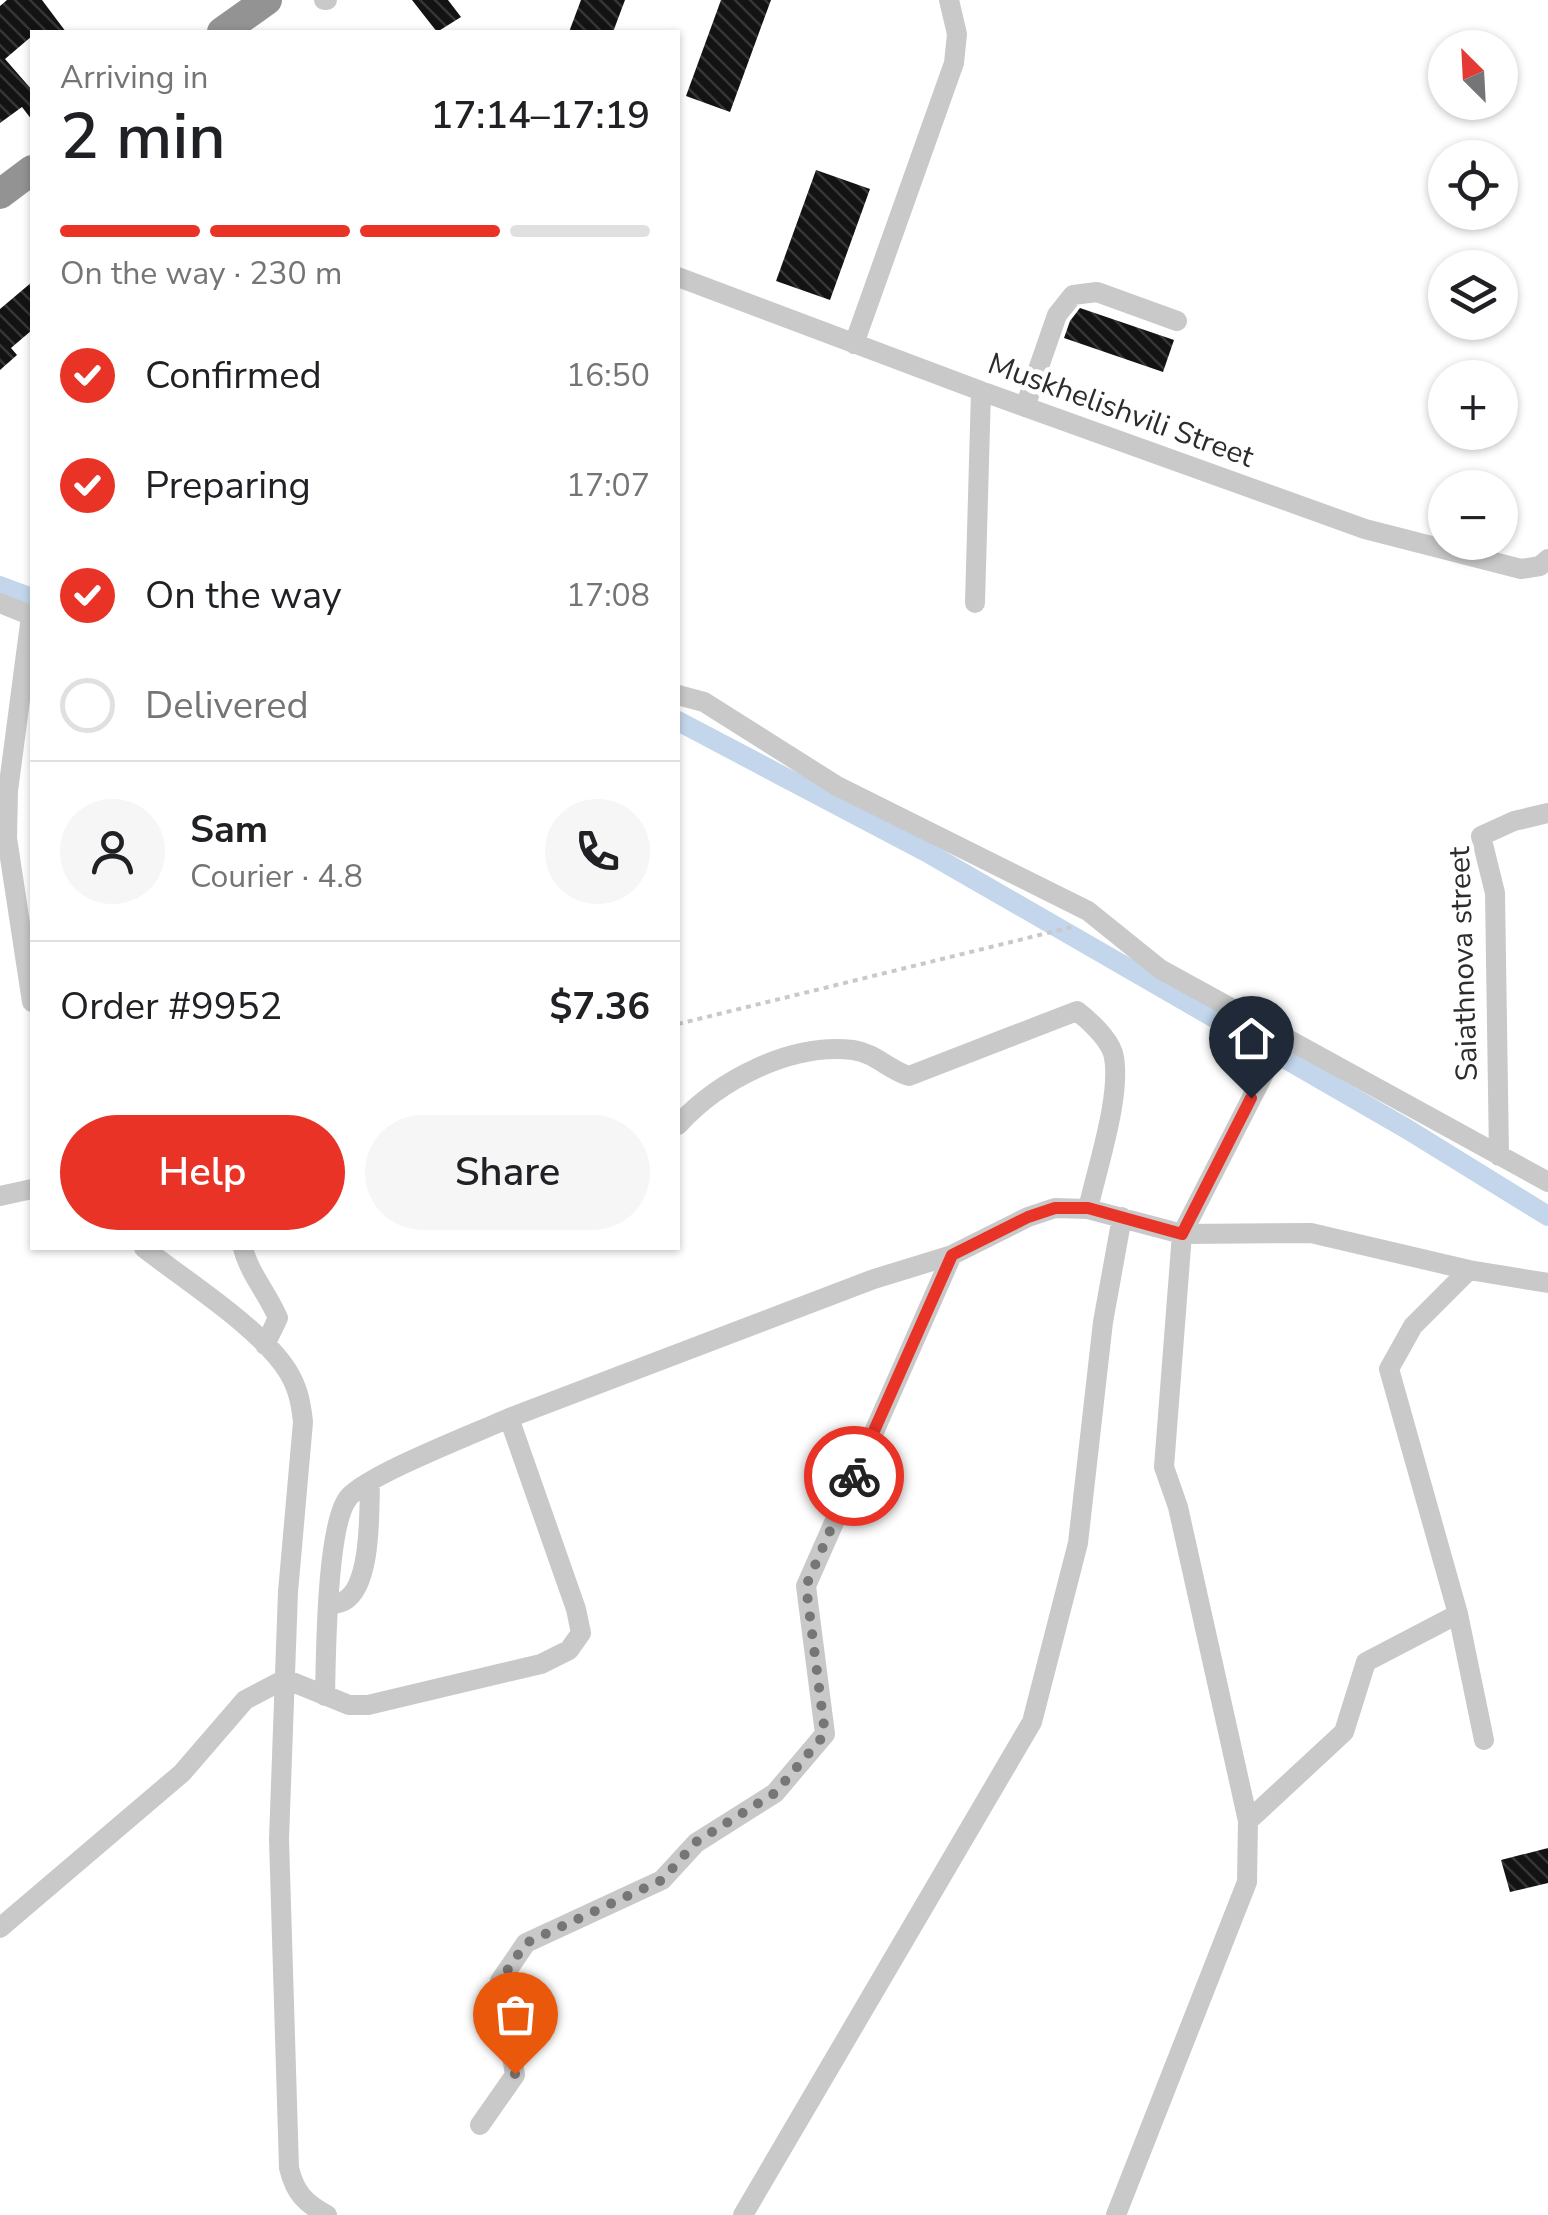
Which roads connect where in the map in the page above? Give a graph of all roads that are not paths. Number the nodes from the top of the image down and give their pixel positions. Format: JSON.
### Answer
{"nodes":[{"id":1,"x":266,"y":0,"type":"edge"},
{"id":2,"x":949,"y":0,"type":"edge"},
{"id":3,"x":225,"y":30,"type":"edge"},
{"id":4,"x":30,"y":172,"type":"edge"},
{"id":5,"x":0,"y":194,"type":"edge"},
{"id":6,"x":680,"y":278,"type":"edge"},
{"id":7,"x":1177,"y":321,"type":"dead end"},
{"id":8,"x":854,"y":344,"type":"junction"},
{"id":9,"x":981,"y":392,"type":"junction"},
{"id":10,"x":1026,"y":408,"type":"junction"},
{"id":11,"x":1548,"y":558,"type":"edge"},
{"id":12,"x":0,"y":602,"type":"edge"},
{"id":13,"x":975,"y":603,"type":"dead end"},
{"id":14,"x":30,"y":615,"type":"edge"},
{"id":15,"x":30,"y":631,"type":"edge"},
{"id":16,"x":680,"y":696,"type":"edge"},
{"id":17,"x":1548,"y":813,"type":"edge"},
{"id":18,"x":3,"y":843,"type":"edge"},
{"id":19,"x":30,"y":991,"type":"edge"},
{"id":20,"x":1268,"y":1064,"type":"dead end"},
{"id":21,"x":680,"y":1123,"type":"edge"},
{"id":22,"x":1498,"y":1156,"type":"junction"},
{"id":23,"x":1548,"y":1182,"type":"edge"},
{"id":24,"x":30,"y":1189,"type":"edge"},
{"id":25,"x":0,"y":1196,"type":"edge"},
{"id":26,"x":1088,"y":1208,"type":"junction"},
{"id":27,"x":1122,"y":1217,"type":"junction"},
{"id":28,"x":1182,"y":1234,"type":"junction"},
{"id":29,"x":146,"y":1250,"type":"edge"},
{"id":30,"x":243,"y":1250,"type":"edge"},
{"id":31,"x":952,"y":1255,"type":"junction"},
{"id":32,"x":1469,"y":1270,"type":"junction"},
{"id":33,"x":1548,"y":1283,"type":"edge"},
{"id":34,"x":265,"y":1345,"type":"junction"},
{"id":35,"x":509,"y":1418,"type":"junction"},
{"id":36,"x":370,"y":1482,"type":"junction"},
{"id":37,"x":328,"y":1605,"type":"junction"},
{"id":38,"x":1458,"y":1614,"type":"junction"},
{"id":39,"x":284,"y":1679,"type":"junction"},
{"id":40,"x":325,"y":1696,"type":"junction"},
{"id":41,"x":1484,"y":1740,"type":"dead end"},
{"id":42,"x":1248,"y":1822,"type":"junction"},
{"id":43,"x":0,"y":1928,"type":"edge"},
{"id":44,"x":480,"y":2125,"type":"dead end"},
{"id":45,"x":327,"y":2215,"type":"edge"},
{"id":46,"x":743,"y":2215,"type":"edge"},
{"id":47,"x":1116,"y":2215,"type":"edge"}],
"edges":[{"from":1,"to":3,"type":"highway"},
{"from":2,"to":8,"type":"street"},
{"from":4,"to":5,"type":"highway"},
{"from":6,"to":8,"type":"street","name":"Muskhelishvili Street"},
{"from":7,"to":10,"type":"street"},
{"from":8,"to":9,"type":"street","name":"Muskhelishvili Street"},
{"from":9,"to":10,"type":"street","name":"Muskhelishvili Street"},
{"from":9,"to":13,"type":"street"},
{"from":10,"to":11,"type":"street","name":"Muskhelishvili Street"},
{"from":12,"to":14,"type":"street"},
{"from":15,"to":18,"type":"street"},
{"from":16,"to":22,"type":"street"},
{"from":17,"to":22,"type":"street","name":"Saiathnova street"},
{"from":18,"to":19,"type":"street"},
{"from":20,"to":28,"type":"street"},
{"from":21,"to":26,"type":"street"},
{"from":22,"to":23,"type":"street"},
{"from":24,"to":25,"type":"street"},
{"from":26,"to":27,"type":"street"},
{"from":26,"to":31,"type":"street"},
{"from":27,"to":28,"type":"street"},
{"from":27,"to":46,"type":"street"},
{"from":28,"to":32,"type":"street"},
{"from":28,"to":42,"type":"street"},
{"from":29,"to":34,"type":"street"},
{"from":30,"to":34,"type":"street"},
{"from":31,"to":35,"type":"street"},
{"from":31,"to":44,"type":"street"},
{"from":32,"to":33,"type":"street"},
{"from":32,"to":38,"type":"street"},
{"from":34,"to":39,"type":"street"},
{"from":35,"to":36,"type":"street"},
{"from":35,"to":40,"type":"street"},
{"from":36,"to":37,"type":"street"},
{"from":36,"to":37,"type":"street"},
{"from":37,"to":40,"type":"street"},
{"from":38,"to":41,"type":"street"},
{"from":38,"to":42,"type":"street"},
{"from":39,"to":40,"type":"street"},
{"from":39,"to":43,"type":"street"},
{"from":39,"to":45,"type":"street"},
{"from":42,"to":47,"type":"street"}]}
